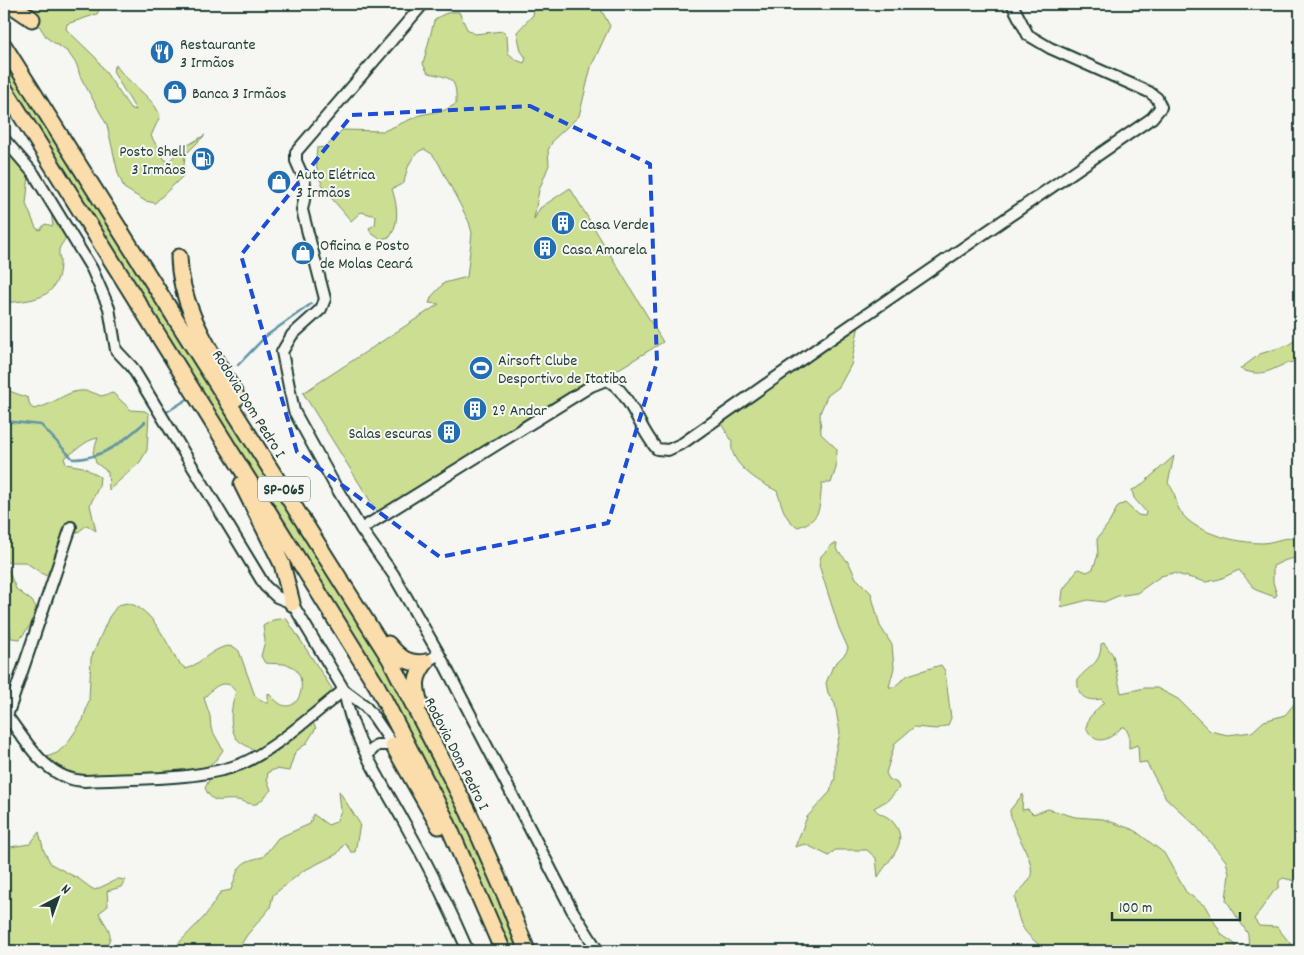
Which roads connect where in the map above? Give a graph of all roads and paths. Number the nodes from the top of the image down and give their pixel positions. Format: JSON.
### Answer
{"nodes":[{"id":1,"x":10,"y":4,"type":"edge"},
{"id":2,"x":423,"y":4,"type":"edge"},
{"id":3,"x":1012,"y":4,"type":"edge"},
{"id":4,"x":32,"y":19,"type":"dead end"},
{"id":5,"x":4,"y":46,"type":"edge"},
{"id":6,"x":4,"y":88,"type":"edge"},
{"id":7,"x":4,"y":139,"type":"edge"},
{"id":8,"x":179,"y":256,"type":"dead end"},
{"id":9,"x":191,"y":385,"type":"junction"},
{"id":10,"x":296,"y":508,"type":"junction"},
{"id":11,"x":71,"y":527,"type":"dead end"},
{"id":12,"x":361,"y":529,"type":"junction"},
{"id":13,"x":292,"y":603,"type":"junction"},
{"id":14,"x":356,"y":606,"type":"junction"},
{"id":15,"x":433,"y":658,"type":"junction"},
{"id":16,"x":344,"y":690,"type":"junction"},
{"id":17,"x":428,"y":730,"type":"junction"},
{"id":18,"x":392,"y":745,"type":"junction"},
{"id":19,"x":367,"y":755,"type":"junction"},
{"id":20,"x":501,"y":945,"type":"edge"},
{"id":21,"x":468,"y":951,"type":"edge"},
{"id":22,"x":527,"y":951,"type":"edge"},
{"id":23,"x":598,"y":951,"type":"edge"}],
"edges":[{"from":1,"to":4,"type":"highway"},
{"from":2,"to":12,"type":"street"},
{"from":3,"to":12,"type":"street"},
{"from":5,"to":10,"type":"highway","name":"Rodovia Dom Pedro I","number":"SP-065"},
{"from":6,"to":9,"type":"highway","number":"SP-065"},
{"from":7,"to":13,"type":"street"},
{"from":8,"to":10,"type":"highway"},
{"from":9,"to":13,"type":"highway"},
{"from":9,"to":20,"type":"highway","number":"SP-065"},
{"from":10,"to":14,"type":"highway","name":"Rodovia Dom Pedro I","number":"SP-065"},
{"from":11,"to":16,"type":"street"},
{"from":12,"to":15,"type":"street"},
{"from":13,"to":16,"type":"street"},
{"from":14,"to":15,"type":"highway"},
{"from":14,"to":17,"type":"highway","name":"Rodovia Dom Pedro I","number":"SP-065"},
{"from":15,"to":17,"type":"highway"},
{"from":15,"to":23,"type":"street"},
{"from":16,"to":18,"type":"street"},
{"from":16,"to":19,"type":"street"},
{"from":17,"to":22,"type":"highway","name":"Rodovia Dom Pedro I","number":"SP-065"},
{"from":18,"to":19,"type":"street"},
{"from":18,"to":20,"type":"highway"},
{"from":19,"to":21,"type":"street"}]}
